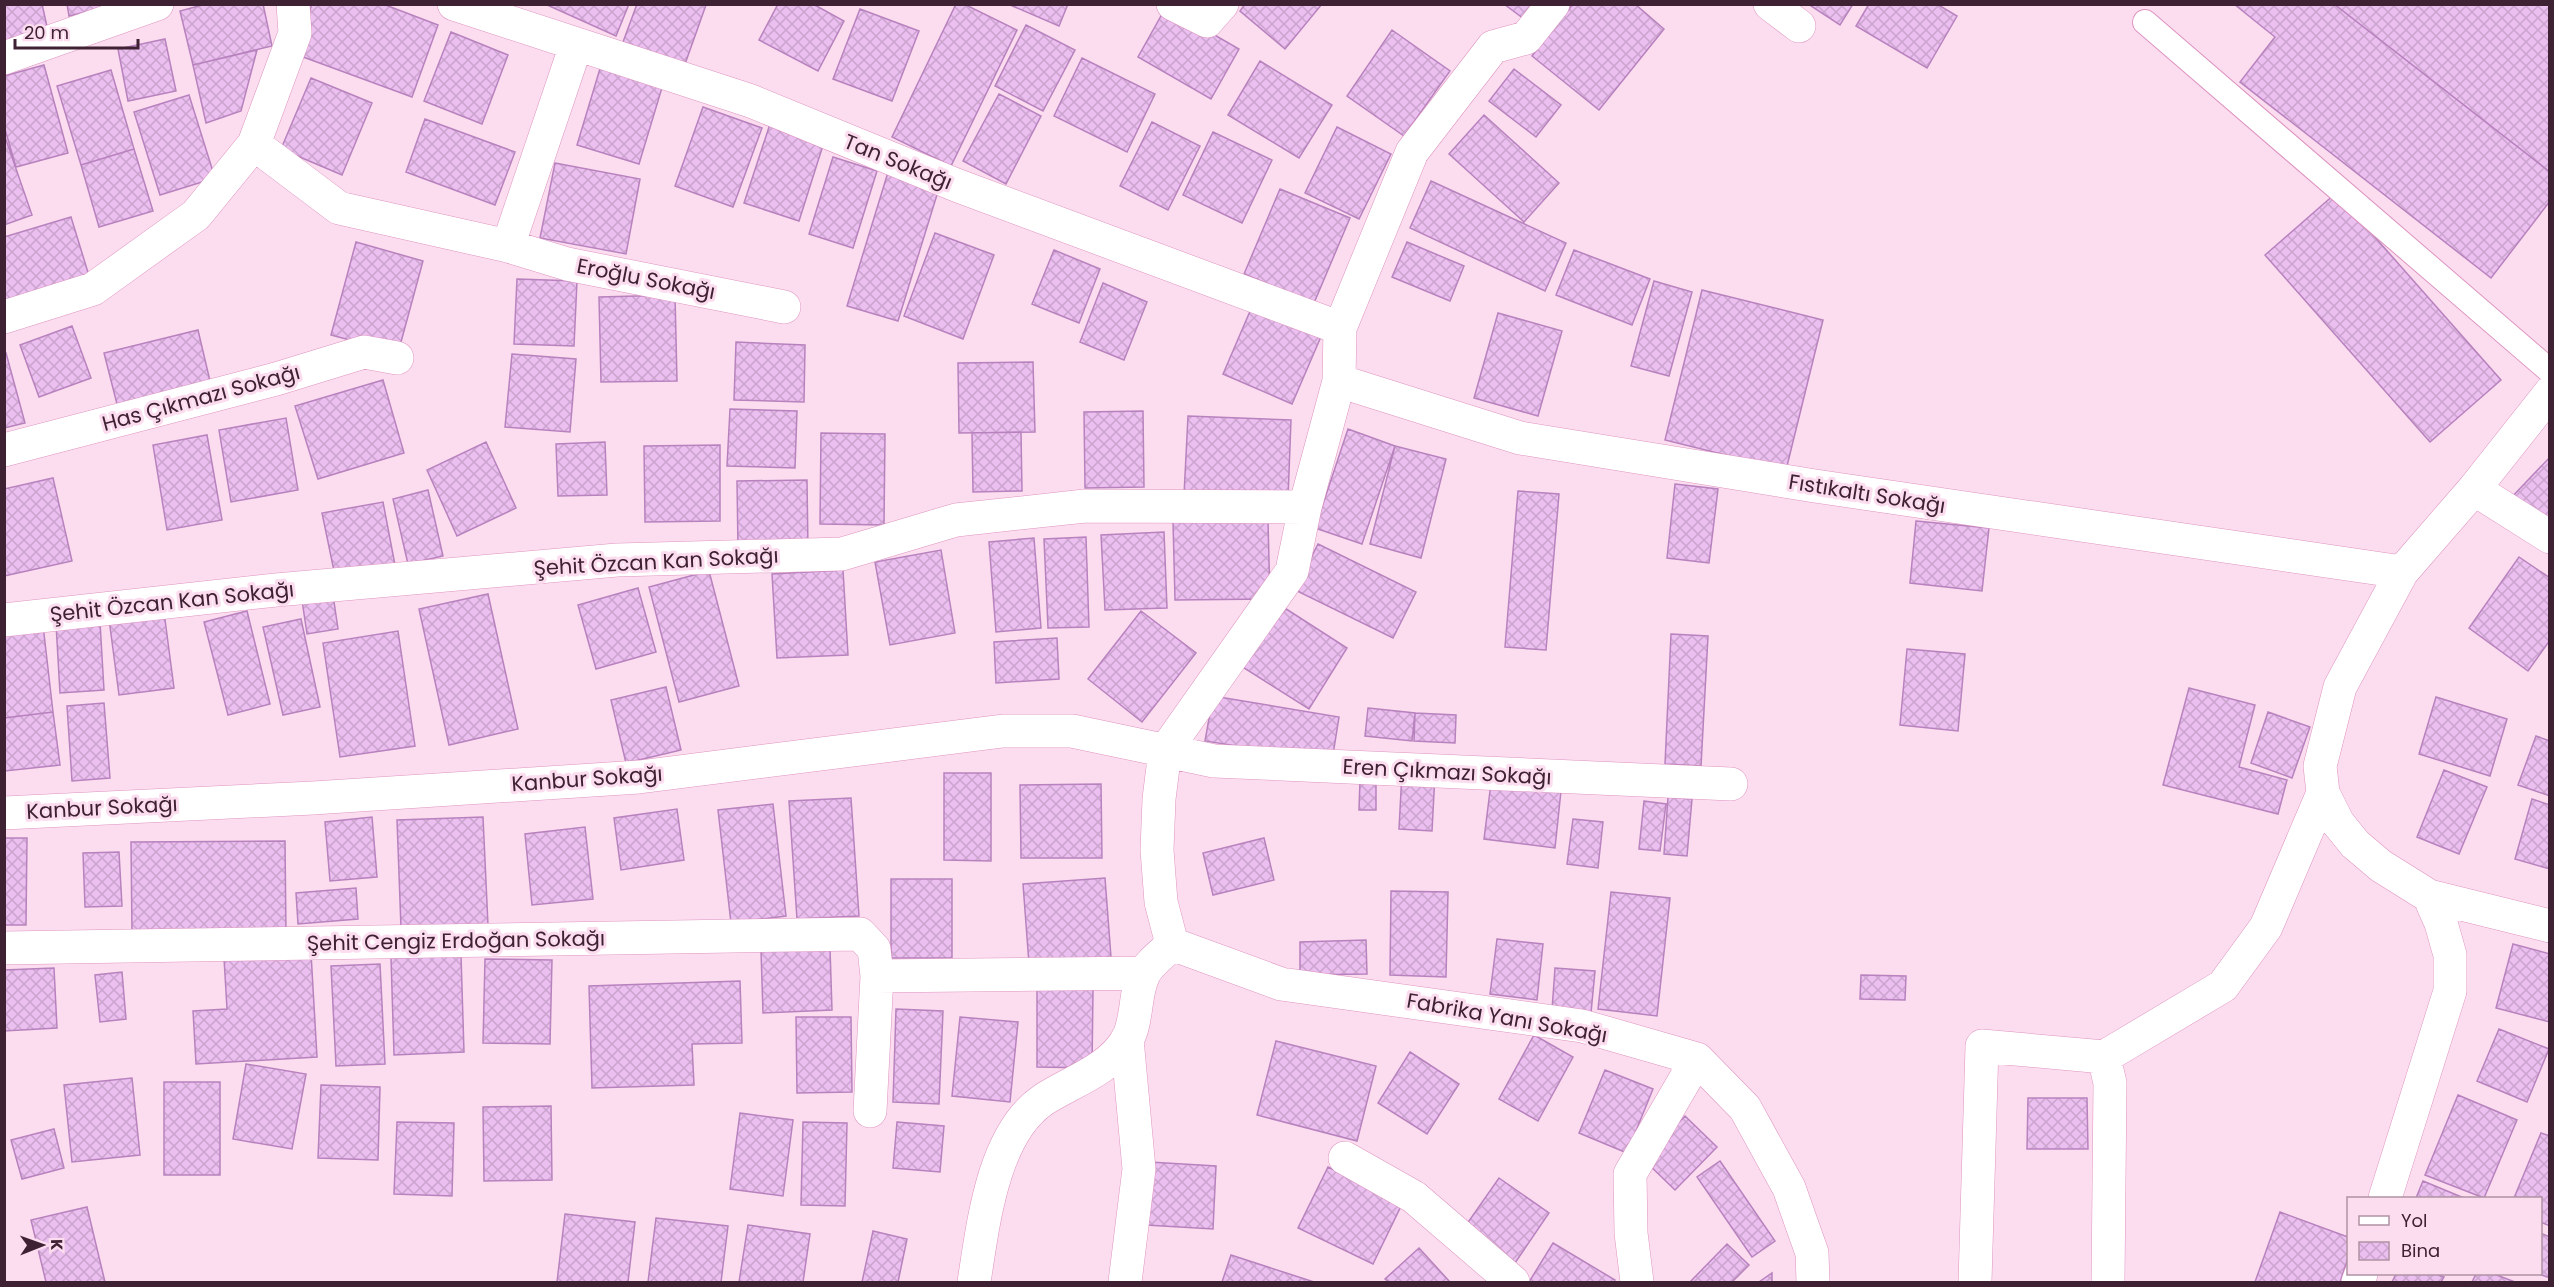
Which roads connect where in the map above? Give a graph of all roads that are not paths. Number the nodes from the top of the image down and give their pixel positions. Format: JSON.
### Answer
{"nodes":[{"id":1,"x":157,"y":4,"type":"edge"},
{"id":2,"x":292,"y":4,"type":"edge"},
{"id":3,"x":454,"y":4,"type":"edge"},
{"id":4,"x":1173,"y":4,"type":"edge"},
{"id":5,"x":1554,"y":4,"type":"edge"},
{"id":6,"x":1770,"y":4,"type":"edge"},
{"id":7,"x":1214,"y":13,"type":"edge"},
{"id":8,"x":2145,"y":22,"type":"dead end"},
{"id":9,"x":1799,"y":26,"type":"dead end"},
{"id":10,"x":576,"y":45,"type":"junction"},
{"id":11,"x":4,"y":58,"type":"edge"},
{"id":12,"x":254,"y":144,"type":"junction"},
{"id":13,"x":508,"y":246,"type":"junction"},
{"id":14,"x":784,"y":307,"type":"dead end"},
{"id":15,"x":4,"y":317,"type":"edge"},
{"id":16,"x":1340,"y":328,"type":"junction"},
{"id":17,"x":397,"y":358,"type":"dead end"},
{"id":18,"x":2550,"y":371,"type":"edge"},
{"id":19,"x":1339,"y":381,"type":"junction"},
{"id":20,"x":2550,"y":393,"type":"edge"},
{"id":21,"x":4,"y":450,"type":"edge"},
{"id":22,"x":2474,"y":489,"type":"junction"},
{"id":23,"x":1305,"y":507,"type":"junction"},
{"id":24,"x":2550,"y":537,"type":"edge"},
{"id":25,"x":2402,"y":572,"type":"junction"},
{"id":26,"x":4,"y":620,"type":"edge"},
{"id":27,"x":1165,"y":751,"type":"junction"},
{"id":28,"x":1731,"y":784,"type":"dead end"},
{"id":29,"x":2323,"y":793,"type":"junction"},
{"id":30,"x":4,"y":813,"type":"edge"},
{"id":31,"x":2429,"y":896,"type":"junction"},
{"id":32,"x":2550,"y":926,"type":"edge"},
{"id":33,"x":1172,"y":944,"type":"junction"},
{"id":34,"x":4,"y":948,"type":"edge"},
{"id":35,"x":1144,"y":973,"type":"junction"},
{"id":36,"x":877,"y":976,"type":"junction"},
{"id":37,"x":1127,"y":1039,"type":"junction"},
{"id":38,"x":2104,"y":1057,"type":"junction"},
{"id":39,"x":1697,"y":1059,"type":"junction"},
{"id":40,"x":870,"y":1112,"type":"dead end"},
{"id":41,"x":1345,"y":1158,"type":"dead end"},
{"id":42,"x":2385,"y":1197,"type":"edge"},
{"id":43,"x":974,"y":1282,"type":"edge"},
{"id":44,"x":1125,"y":1282,"type":"edge"},
{"id":45,"x":1513,"y":1282,"type":"edge"},
{"id":46,"x":1637,"y":1282,"type":"edge"},
{"id":47,"x":1814,"y":1282,"type":"edge"},
{"id":48,"x":1975,"y":1282,"type":"edge"},
{"id":49,"x":2108,"y":1282,"type":"edge"}],
"edges":[{"from":1,"to":11,"type":"street"},
{"from":2,"to":12,"type":"street"},
{"from":3,"to":10,"type":"street","name":"Tan Sokağı"},
{"from":4,"to":7,"type":"street"},
{"from":5,"to":16,"type":"street"},
{"from":6,"to":9,"type":"street"},
{"from":8,"to":18,"type":"lane"},
{"from":10,"to":13,"type":"street"},
{"from":10,"to":16,"type":"street","name":"Tan Sokağı"},
{"from":12,"to":13,"type":"street","name":"Eroğlu Sokağı"},
{"from":12,"to":15,"type":"street"},
{"from":13,"to":14,"type":"street","name":"Eroğlu Sokağı"},
{"from":16,"to":19,"type":"street"},
{"from":17,"to":21,"type":"street","name":"Has Çıkmazı Sokağı"},
{"from":19,"to":23,"type":"street"},
{"from":19,"to":25,"type":"street","name":"Fıstıkaltı Sokağı"},
{"from":20,"to":22,"type":"street"},
{"from":22,"to":24,"type":"street"},
{"from":22,"to":25,"type":"street"},
{"from":23,"to":26,"type":"street","name":"Şehit Özcan Kan Sokağı"},
{"from":23,"to":27,"type":"street"},
{"from":25,"to":29,"type":"street"},
{"from":27,"to":28,"type":"street","name":"Eren Çıkmazı Sokağı"},
{"from":27,"to":30,"type":"street","name":"Kanbur Sokağı"},
{"from":27,"to":33,"type":"street"},
{"from":29,"to":31,"type":"street"},
{"from":29,"to":38,"type":"street"},
{"from":31,"to":32,"type":"street"},
{"from":31,"to":42,"type":"street"},
{"from":33,"to":35,"type":"street"},
{"from":33,"to":39,"type":"street","name":"Fabrika Yanı Sokağı"},
{"from":34,"to":36,"type":"street","name":"Şehit Cengiz Erdoğan Sokağı"},
{"from":35,"to":36,"type":"street"},
{"from":35,"to":37,"type":"street"},
{"from":36,"to":40,"type":"street","name":"Şehit Cengiz Erdoğan Sokağı"},
{"from":37,"to":43,"type":"street"},
{"from":37,"to":44,"type":"street"},
{"from":38,"to":48,"type":"street"},
{"from":38,"to":49,"type":"street"},
{"from":39,"to":46,"type":"street"},
{"from":39,"to":47,"type":"street","name":"Fabrika Yanı Sokağı"},
{"from":41,"to":45,"type":"street"}]}
